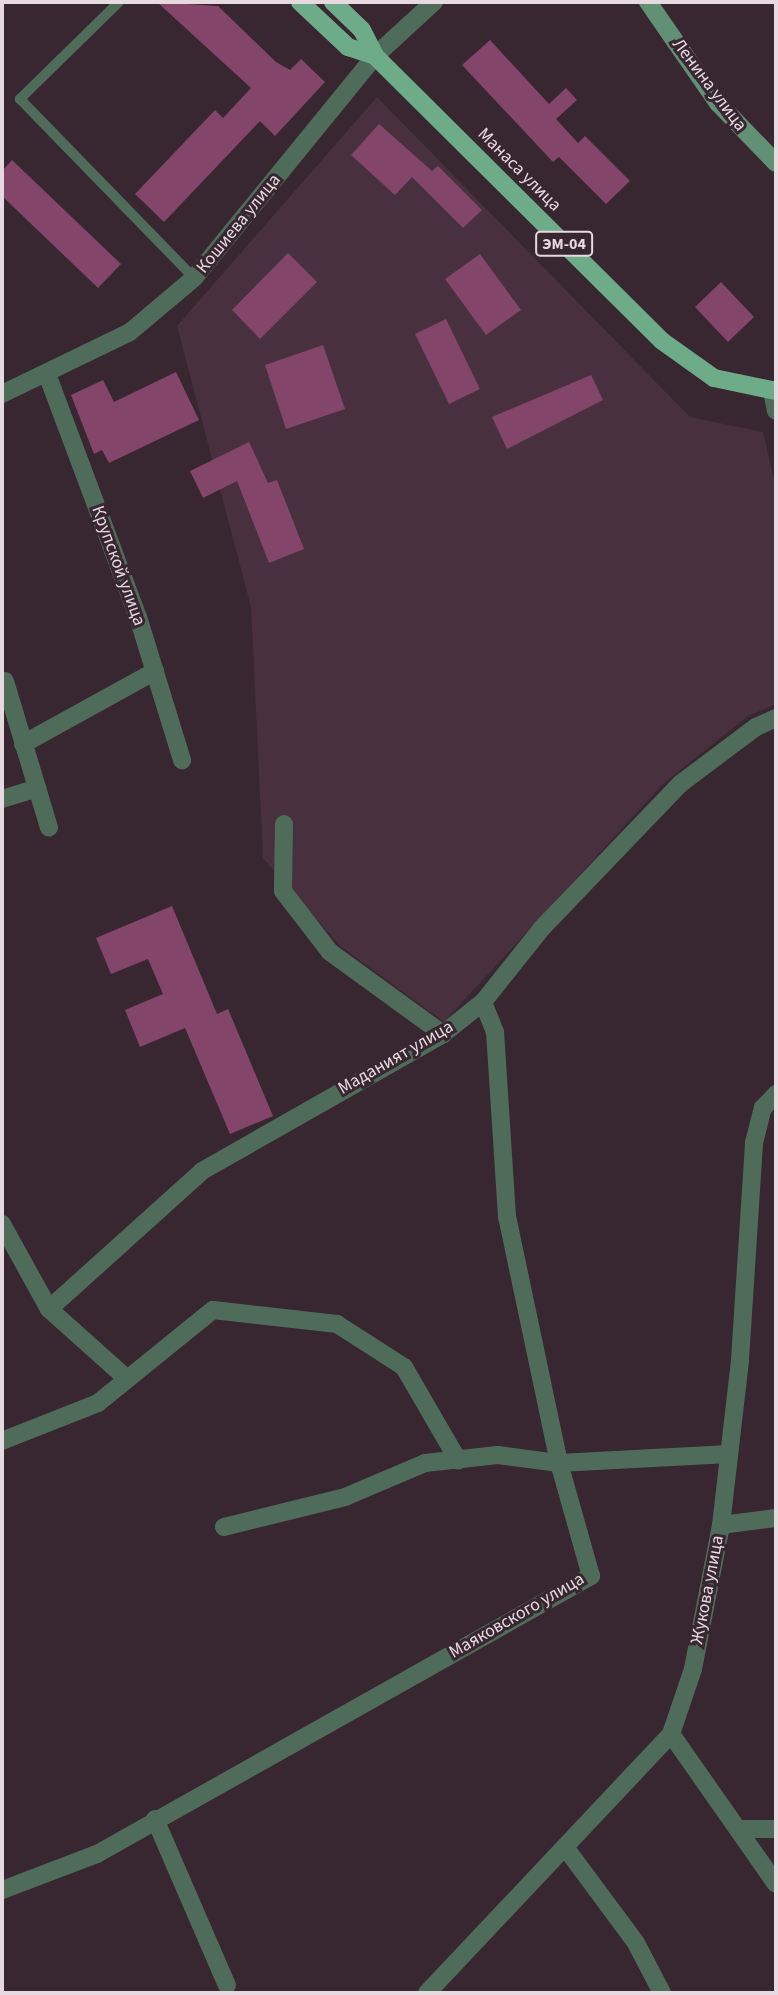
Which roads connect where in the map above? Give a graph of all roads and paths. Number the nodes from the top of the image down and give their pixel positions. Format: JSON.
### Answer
{"nodes":[{"id":1,"x":119,"y":2,"type":"edge"},
{"id":2,"x":300,"y":2,"type":"edge"},
{"id":3,"x":333,"y":2,"type":"edge"},
{"id":4,"x":434,"y":2,"type":"edge"},
{"id":5,"x":648,"y":2,"type":"edge"},
{"id":6,"x":375,"y":56,"type":"junction"},
{"id":7,"x":776,"y":163,"type":"edge"},
{"id":8,"x":194,"y":278,"type":"junction"},
{"id":9,"x":47,"y":374,"type":"junction"},
{"id":10,"x":774,"y":391,"type":"edge"},
{"id":11,"x":2,"y":394,"type":"edge"},
{"id":12,"x":776,"y":411,"type":"edge"},
{"id":13,"x":155,"y":671,"type":"junction"},
{"id":14,"x":5,"y":681,"type":"dead end"},
{"id":15,"x":776,"y":719,"type":"edge"},
{"id":16,"x":23,"y":744,"type":"junction"},
{"id":17,"x":182,"y":761,"type":"dead end"},
{"id":18,"x":37,"y":788,"type":"junction"},
{"id":19,"x":2,"y":799,"type":"edge"},
{"id":20,"x":284,"y":824,"type":"dead end"},
{"id":21,"x":49,"y":828,"type":"dead end"},
{"id":22,"x":483,"y":1002,"type":"junction"},
{"id":23,"x":443,"y":1034,"type":"junction"},
{"id":24,"x":776,"y":1094,"type":"edge"},
{"id":25,"x":2,"y":1224,"type":"edge"},
{"id":26,"x":49,"y":1308,"type":"junction"},
{"id":27,"x":125,"y":1377,"type":"junction"},
{"id":28,"x":2,"y":1441,"type":"edge"},
{"id":29,"x":729,"y":1454,"type":"junction"},
{"id":30,"x":458,"y":1460,"type":"junction"},
{"id":31,"x":559,"y":1463,"type":"junction"},
{"id":32,"x":776,"y":1518,"type":"edge"},
{"id":33,"x":721,"y":1525,"type":"junction"},
{"id":34,"x":224,"y":1527,"type":"dead end"},
{"id":35,"x":671,"y":1734,"type":"junction"},
{"id":36,"x":155,"y":1819,"type":"junction"},
{"id":37,"x":741,"y":1829,"type":"junction"},
{"id":38,"x":776,"y":1829,"type":"edge"},
{"id":39,"x":565,"y":1847,"type":"junction"},
{"id":40,"x":776,"y":1884,"type":"edge"},
{"id":41,"x":2,"y":1890,"type":"edge"},
{"id":42,"x":227,"y":1985,"type":"dead end"},
{"id":43,"x":427,"y":1993,"type":"edge"},
{"id":44,"x":662,"y":1993,"type":"edge"}],
"edges":[{"from":1,"to":8,"type":"lane"},
{"from":2,"to":6,"type":"main road","name":"Манаса улица","number":"ЭМ-04"},
{"from":3,"to":6,"type":"main road","name":"Манаса улица","number":"ЭМ-04"},
{"from":4,"to":6,"type":"street","name":"Кошиева улица"},
{"from":5,"to":7,"type":"main road","name":"Ленина улица"},
{"from":6,"to":8,"type":"street","name":"Кошиева улица"},
{"from":6,"to":10,"type":"main road","name":"Манаса улица","number":"ЭМ-04"},
{"from":8,"to":9,"type":"street","name":"Кошиева улица"},
{"from":9,"to":11,"type":"street","name":"Кошиева улица"},
{"from":9,"to":13,"type":"street","name":"Крупской улица"},
{"from":10,"to":12,"type":"street"},
{"from":13,"to":16,"type":"street"},
{"from":13,"to":17,"type":"street","name":"Крупской улица"},
{"from":14,"to":16,"type":"street"},
{"from":15,"to":22,"type":"street","name":"Маданият улица"},
{"from":16,"to":18,"type":"street"},
{"from":18,"to":19,"type":"street"},
{"from":18,"to":21,"type":"street"},
{"from":20,"to":23,"type":"street"},
{"from":22,"to":23,"type":"street","name":"Маданият улица"},
{"from":22,"to":31,"type":"street","name":"Маяковского улица"},
{"from":23,"to":26,"type":"street","name":"Маданият улица"},
{"from":24,"to":29,"type":"street","name":"Жукова улица"},
{"from":25,"to":26,"type":"street"},
{"from":26,"to":27,"type":"street"},
{"from":27,"to":28,"type":"street"},
{"from":27,"to":30,"type":"street"},
{"from":29,"to":31,"type":"street"},
{"from":29,"to":33,"type":"street","name":"Жукова улица"},
{"from":30,"to":31,"type":"street"},
{"from":30,"to":34,"type":"street"},
{"from":31,"to":36,"type":"street","name":"Маяковского улица"},
{"from":32,"to":33,"type":"street"},
{"from":33,"to":35,"type":"street","name":"Жукова улица"},
{"from":35,"to":37,"type":"street"},
{"from":35,"to":39,"type":"street","name":"Жукова улица"},
{"from":36,"to":41,"type":"street","name":"Маяковского улица"},
{"from":36,"to":42,"type":"street"},
{"from":37,"to":38,"type":"street"},
{"from":37,"to":40,"type":"street"},
{"from":39,"to":43,"type":"street","name":"Жукова улица"},
{"from":39,"to":44,"type":"street"}]}
